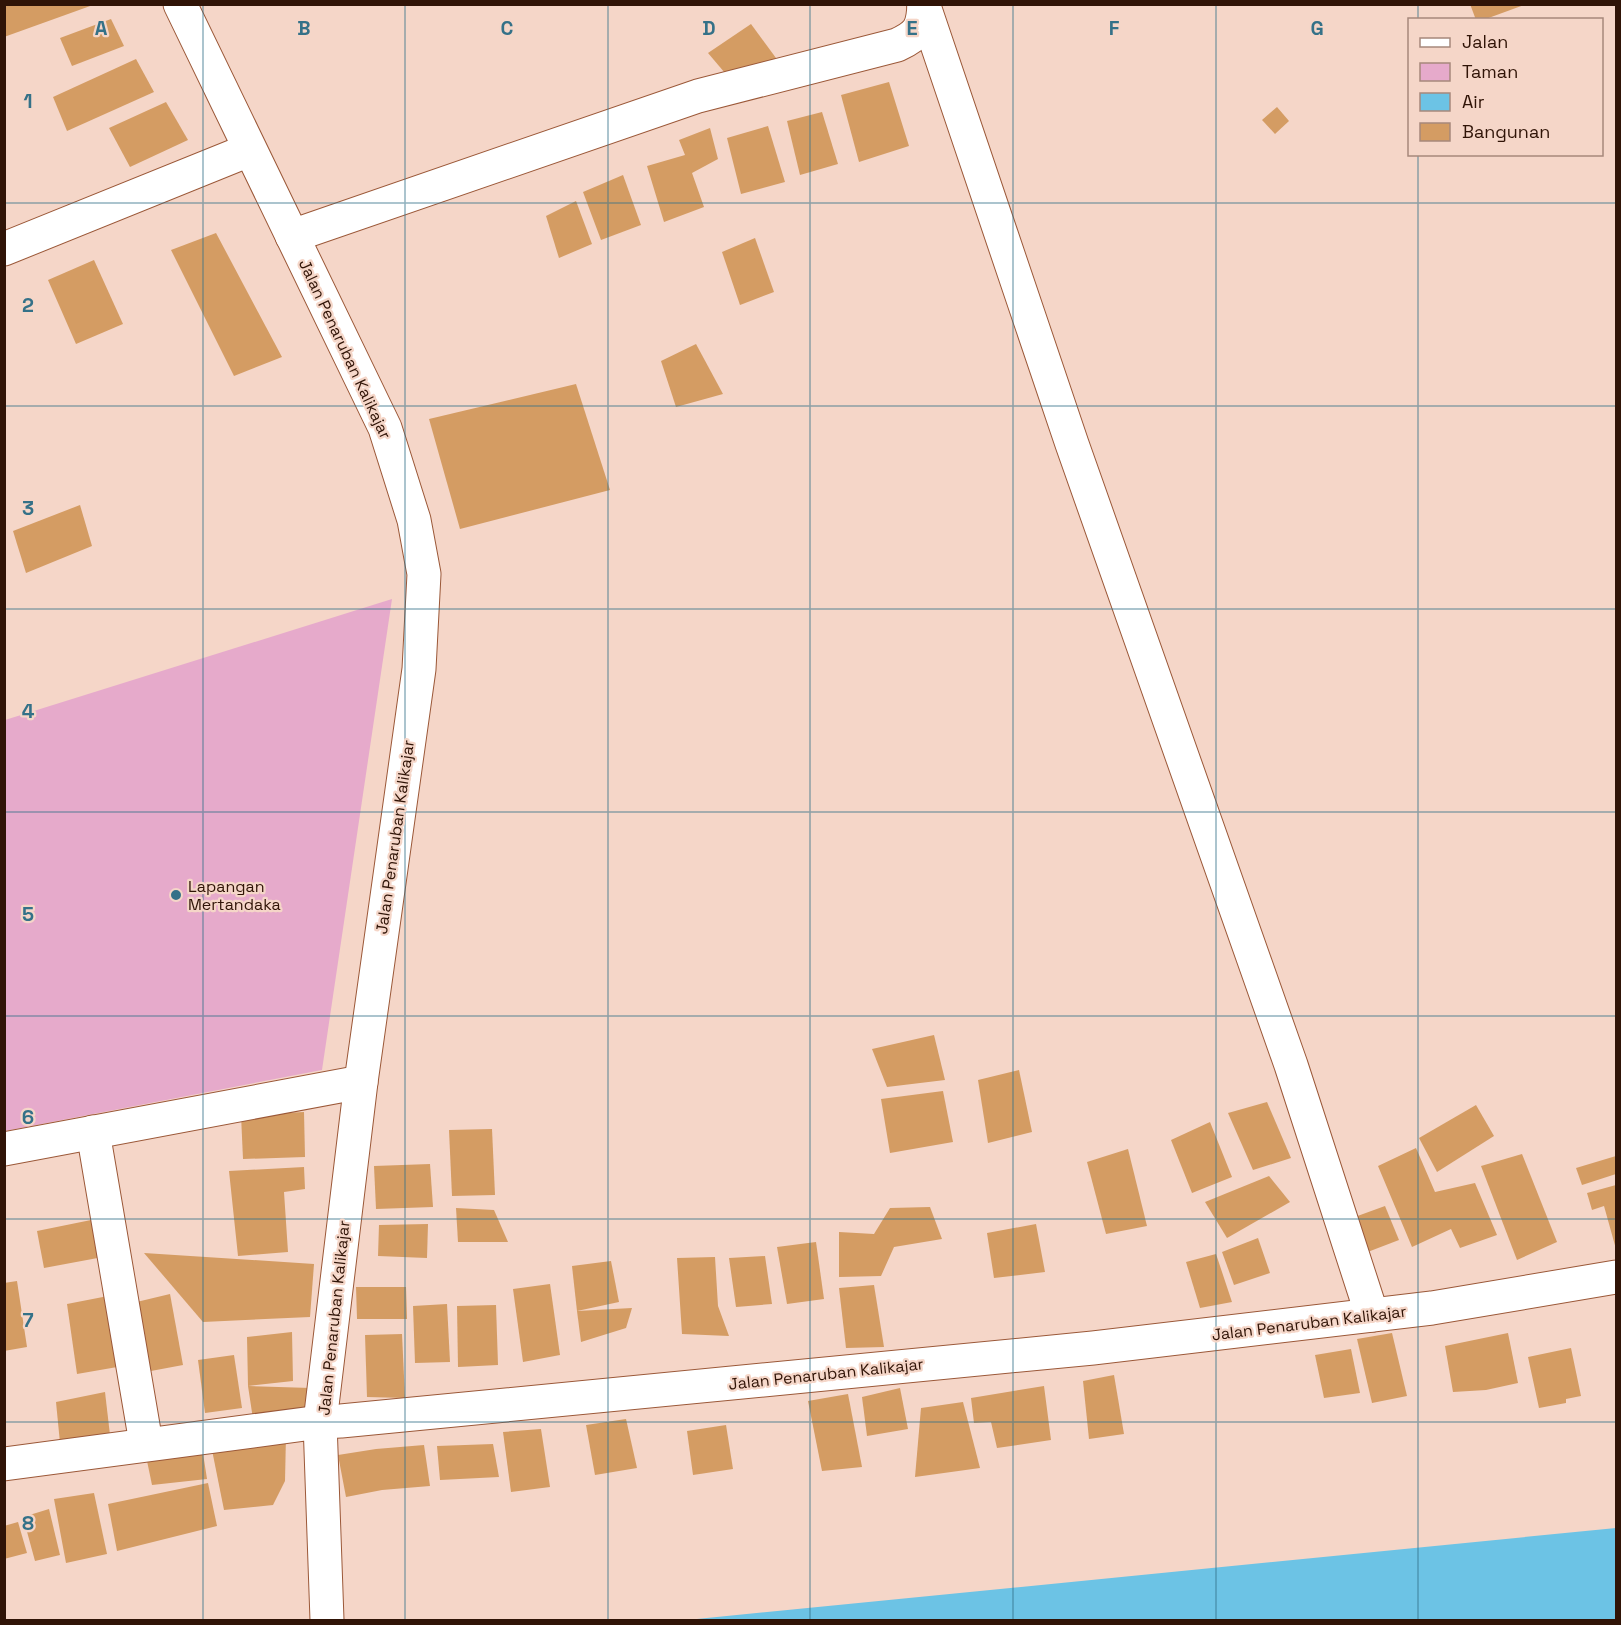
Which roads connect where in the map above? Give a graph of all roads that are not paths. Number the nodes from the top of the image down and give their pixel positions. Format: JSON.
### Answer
{"nodes":[{"id":1,"x":180,"y":4,"type":"edge"},
{"id":2,"x":924,"y":5,"type":"edge"},
{"id":3,"x":249,"y":150,"type":"junction"},
{"id":4,"x":292,"y":236,"type":"junction"},
{"id":5,"x":4,"y":249,"type":"edge"},
{"id":6,"x":361,"y":1082,"type":"junction"},
{"id":7,"x":93,"y":1132,"type":"junction"},
{"id":8,"x":4,"y":1149,"type":"edge"},
{"id":9,"x":1617,"y":1277,"type":"edge"},
{"id":10,"x":1372,"y":1315,"type":"junction"},
{"id":11,"x":320,"y":1422,"type":"junction"},
{"id":12,"x":146,"y":1443,"type":"junction"},
{"id":13,"x":4,"y":1464,"type":"edge"},
{"id":14,"x":326,"y":1610,"type":"edge"}],
"edges":[{"from":1,"to":3,"type":"street","name":"Jalan Penaruban Kalikajar"},
{"from":2,"to":4,"type":"street"},
{"from":2,"to":10,"type":"street"},
{"from":3,"to":4,"type":"street","name":"Jalan Penaruban Kalikajar"},
{"from":3,"to":5,"type":"street"},
{"from":4,"to":6,"type":"street","name":"Jalan Penaruban Kalikajar"},
{"from":6,"to":7,"type":"street"},
{"from":6,"to":11,"type":"street","name":"Jalan Penaruban Kalikajar"},
{"from":7,"to":8,"type":"street"},
{"from":7,"to":12,"type":"street"},
{"from":9,"to":10,"type":"street","name":"Jalan Penaruban Kalikajar"},
{"from":10,"to":11,"type":"street","name":"Jalan Penaruban Kalikajar"},
{"from":11,"to":12,"type":"street"},
{"from":11,"to":14,"type":"street"},
{"from":12,"to":13,"type":"street"}]}
